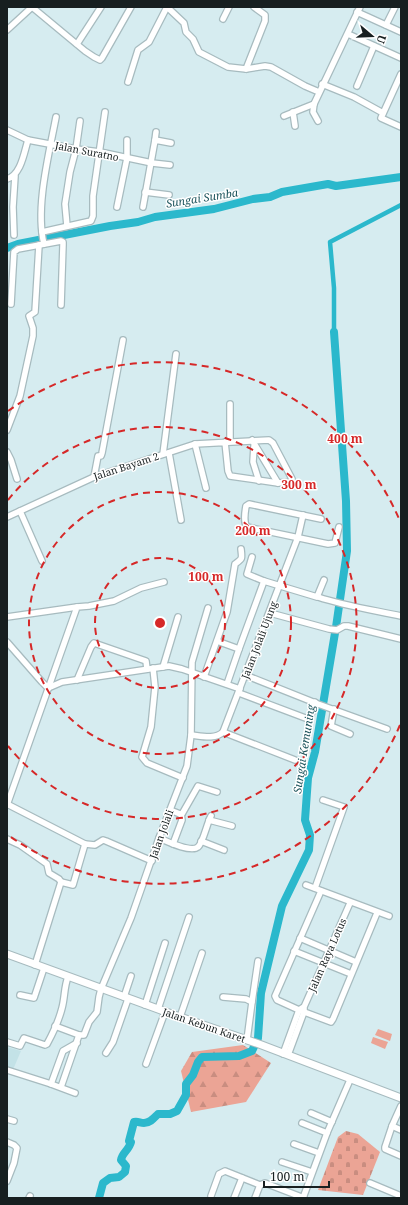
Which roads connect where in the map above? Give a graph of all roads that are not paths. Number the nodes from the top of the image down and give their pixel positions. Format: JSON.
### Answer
{"nodes":[{"id":1,"x":32,"y":7,"type":"edge"},
{"id":2,"x":101,"y":7,"type":"edge"},
{"id":3,"x":131,"y":7,"type":"edge"},
{"id":4,"x":167,"y":7,"type":"edge"},
{"id":5,"x":229,"y":7,"type":"edge"},
{"id":6,"x":254,"y":7,"type":"edge"},
{"id":7,"x":395,"y":7,"type":"edge"},
{"id":8,"x":358,"y":10,"type":"edge"},
{"id":9,"x":223,"y":19,"type":"dead end"},
{"id":10,"x":386,"y":25,"type":"junction"},
{"id":11,"x":7,"y":30,"type":"edge"},
{"id":12,"x":401,"y":32,"type":"edge"},
{"id":13,"x":348,"y":34,"type":"junction"},
{"id":14,"x":77,"y":44,"type":"junction"},
{"id":15,"x":374,"y":46,"type":"junction"},
{"id":16,"x":401,"y":58,"type":"edge"},
{"id":17,"x":246,"y":69,"type":"junction"},
{"id":18,"x":401,"y":74,"type":"edge"},
{"id":19,"x":128,"y":82,"type":"dead end"},
{"id":20,"x":322,"y":84,"type":"junction"},
{"id":21,"x":357,"y":86,"type":"dead end"},
{"id":22,"x":318,"y":92,"type":"junction"},
{"id":23,"x":314,"y":104,"type":"junction"},
{"id":24,"x":105,"y":112,"type":"dead end"},
{"id":25,"x":293,"y":112,"type":"junction"},
{"id":26,"x":383,"y":113,"type":"junction"},
{"id":27,"x":284,"y":116,"type":"dead end"},
{"id":28,"x":56,"y":117,"type":"dead end"},
{"id":29,"x":80,"y":120,"type":"dead end"},
{"id":30,"x":318,"y":121,"type":"dead end"},
{"id":31,"x":295,"y":126,"type":"dead end"},
{"id":32,"x":401,"y":127,"type":"edge"},
{"id":33,"x":7,"y":130,"type":"edge"},
{"id":34,"x":156,"y":132,"type":"dead end"},
{"id":35,"x":28,"y":140,"type":"junction"},
{"id":36,"x":127,"y":140,"type":"dead end"},
{"id":37,"x":155,"y":140,"type":"junction"},
{"id":38,"x":171,"y":143,"type":"dead end"},
{"id":39,"x":51,"y":144,"type":"junction"},
{"id":40,"x":76,"y":149,"type":"junction"},
{"id":41,"x":100,"y":152,"type":"junction"},
{"id":42,"x":126,"y":158,"type":"junction"},
{"id":43,"x":152,"y":163,"type":"junction"},
{"id":44,"x":170,"y":165,"type":"dead end"},
{"id":45,"x":15,"y":176,"type":"junction"},
{"id":46,"x":7,"y":179,"type":"edge"},
{"id":47,"x":145,"y":192,"type":"junction"},
{"id":48,"x":169,"y":195,"type":"dead end"},
{"id":49,"x":117,"y":207,"type":"dead end"},
{"id":50,"x":143,"y":207,"type":"dead end"},
{"id":51,"x":67,"y":226,"type":"junction"},
{"id":52,"x":42,"y":233,"type":"junction"},
{"id":53,"x":14,"y":235,"type":"dead end"},
{"id":54,"x":42,"y":244,"type":"junction"},
{"id":55,"x":11,"y":304,"type":"dead end"},
{"id":56,"x":61,"y":304,"type":"dead end"},
{"id":57,"x":123,"y":340,"type":"dead end"},
{"id":58,"x":176,"y":354,"type":"dead end"},
{"id":59,"x":230,"y":404,"type":"dead end"},
{"id":60,"x":7,"y":430,"type":"edge"},
{"id":61,"x":228,"y":442,"type":"junction"},
{"id":62,"x":253,"y":443,"type":"junction"},
{"id":63,"x":195,"y":444,"type":"junction"},
{"id":64,"x":7,"y":452,"type":"edge"},
{"id":65,"x":166,"y":453,"type":"junction"},
{"id":66,"x":9,"y":460,"type":"edge"},
{"id":67,"x":94,"y":477,"type":"junction"},
{"id":68,"x":17,"y":479,"type":"dead end"},
{"id":69,"x":259,"y":481,"type":"junction"},
{"id":70,"x":278,"y":483,"type":"junction"},
{"id":71,"x":206,"y":488,"type":"dead end"},
{"id":72,"x":20,"y":511,"type":"junction"},
{"id":73,"x":303,"y":515,"type":"junction"},
{"id":74,"x":7,"y":517,"type":"edge"},
{"id":75,"x":321,"y":519,"type":"dead end"},
{"id":76,"x":181,"y":520,"type":"dead end"},
{"id":77,"x":339,"y":527,"type":"dead end"},
{"id":78,"x":298,"y":537,"type":"junction"},
{"id":79,"x":241,"y":549,"type":"dead end"},
{"id":80,"x":252,"y":557,"type":"dead end"},
{"id":81,"x":42,"y":561,"type":"dead end"},
{"id":82,"x":264,"y":580,"type":"junction"},
{"id":83,"x":324,"y":580,"type":"dead end"},
{"id":84,"x":164,"y":582,"type":"dead end"},
{"id":85,"x":280,"y":585,"type":"junction"},
{"id":86,"x":318,"y":597,"type":"junction"},
{"id":87,"x":77,"y":607,"type":"junction"},
{"id":88,"x":208,"y":608,"type":"dead end"},
{"id":89,"x":270,"y":613,"type":"junction"},
{"id":90,"x":401,"y":616,"type":"edge"},
{"id":91,"x":7,"y":617,"type":"edge"},
{"id":92,"x":178,"y":617,"type":"dead end"},
{"id":93,"x":401,"y":639,"type":"edge"},
{"id":94,"x":217,"y":641,"type":"junction"},
{"id":95,"x":7,"y":642,"type":"edge"},
{"id":96,"x":239,"y":649,"type":"junction"},
{"id":97,"x":163,"y":667,"type":"junction"},
{"id":98,"x":150,"y":669,"type":"junction"},
{"id":99,"x":191,"y":673,"type":"junction"},
{"id":100,"x":246,"y":675,"type":"junction"},
{"id":101,"x":204,"y":677,"type":"junction"},
{"id":102,"x":76,"y":680,"type":"junction"},
{"id":103,"x":227,"y":684,"type":"junction"},
{"id":104,"x":48,"y":688,"type":"junction"},
{"id":105,"x":240,"y":691,"type":"junction"},
{"id":106,"x":317,"y":703,"type":"junction"},
{"id":107,"x":334,"y":709,"type":"junction"},
{"id":108,"x":387,"y":729,"type":"dead end"},
{"id":109,"x":223,"y":732,"type":"junction"},
{"id":110,"x":350,"y":734,"type":"dead end"},
{"id":111,"x":191,"y":736,"type":"junction"},
{"id":112,"x":295,"y":760,"type":"dead end"},
{"id":113,"x":183,"y":778,"type":"junction"},
{"id":114,"x":217,"y":792,"type":"dead end"},
{"id":115,"x":323,"y":800,"type":"dead end"},
{"id":116,"x":7,"y":801,"type":"edge"},
{"id":117,"x":170,"y":810,"type":"junction"},
{"id":118,"x":181,"y":814,"type":"junction"},
{"id":119,"x":232,"y":826,"type":"dead end"},
{"id":120,"x":159,"y":838,"type":"junction"},
{"id":121,"x":7,"y":839,"type":"edge"},
{"id":122,"x":201,"y":841,"type":"junction"},
{"id":123,"x":85,"y":844,"type":"junction"},
{"id":124,"x":173,"y":844,"type":"junction"},
{"id":125,"x":224,"y":850,"type":"dead end"},
{"id":126,"x":152,"y":861,"type":"junction"},
{"id":127,"x":61,"y":882,"type":"junction"},
{"id":128,"x":306,"y":885,"type":"dead end"},
{"id":129,"x":315,"y":888,"type":"junction"},
{"id":130,"x":321,"y":890,"type":"junction"},
{"id":131,"x":350,"y":903,"type":"junction"},
{"id":132,"x":378,"y":913,"type":"junction"},
{"id":133,"x":389,"y":916,"type":"dead end"},
{"id":134,"x":190,"y":917,"type":"dead end"},
{"id":135,"x":300,"y":938,"type":"junction"},
{"id":136,"x":165,"y":943,"type":"dead end"},
{"id":137,"x":294,"y":951,"type":"junction"},
{"id":138,"x":328,"y":951,"type":"junction"},
{"id":139,"x":202,"y":953,"type":"dead end"},
{"id":140,"x":7,"y":954,"type":"edge"},
{"id":141,"x":258,"y":961,"type":"dead end"},
{"id":142,"x":356,"y":962,"type":"junction"},
{"id":143,"x":323,"y":963,"type":"junction"},
{"id":144,"x":35,"y":965,"type":"junction"},
{"id":145,"x":44,"y":968,"type":"junction"},
{"id":146,"x":351,"y":974,"type":"junction"},
{"id":147,"x":131,"y":976,"type":"dead end"},
{"id":148,"x":68,"y":977,"type":"junction"},
{"id":149,"x":101,"y":989,"type":"junction"},
{"id":150,"x":20,"y":995,"type":"dead end"},
{"id":151,"x":223,"y":997,"type":"dead end"},
{"id":152,"x":126,"y":998,"type":"junction"},
{"id":153,"x":252,"y":1002,"type":"junction"},
{"id":154,"x":146,"y":1005,"type":"junction"},
{"id":155,"x":302,"y":1010,"type":"junction"},
{"id":156,"x":161,"y":1011,"type":"junction"},
{"id":157,"x":180,"y":1018,"type":"junction"},
{"id":158,"x":55,"y":1026,"type":"junction"},
{"id":159,"x":79,"y":1035,"type":"junction"},
{"id":160,"x":249,"y":1041,"type":"junction"},
{"id":161,"x":7,"y":1042,"type":"edge"},
{"id":162,"x":77,"y":1043,"type":"junction"},
{"id":163,"x":106,"y":1053,"type":"dead end"},
{"id":164,"x":286,"y":1054,"type":"junction"},
{"id":165,"x":146,"y":1064,"type":"dead end"},
{"id":166,"x":7,"y":1070,"type":"edge"},
{"id":167,"x":350,"y":1080,"type":"junction"},
{"id":168,"x":51,"y":1084,"type":"junction"},
{"id":169,"x":61,"y":1087,"type":"junction"},
{"id":170,"x":75,"y":1093,"type":"dead end"},
{"id":171,"x":401,"y":1098,"type":"edge"},
{"id":172,"x":401,"y":1106,"type":"edge"},
{"id":173,"x":311,"y":1113,"type":"dead end"},
{"id":174,"x":7,"y":1119,"type":"edge"},
{"id":175,"x":14,"y":1121,"type":"dead end"},
{"id":176,"x":332,"y":1122,"type":"junction"},
{"id":177,"x":302,"y":1123,"type":"dead end"},
{"id":178,"x":392,"y":1126,"type":"junction"},
{"id":179,"x":401,"y":1130,"type":"edge"},
{"id":180,"x":327,"y":1133,"type":"junction"},
{"id":181,"x":7,"y":1142,"type":"edge"},
{"id":182,"x":294,"y":1144,"type":"dead end"},
{"id":183,"x":319,"y":1153,"type":"junction"},
{"id":184,"x":401,"y":1156,"type":"edge"},
{"id":185,"x":282,"y":1162,"type":"dead end"},
{"id":186,"x":312,"y":1172,"type":"junction"},
{"id":187,"x":242,"y":1178,"type":"junction"},
{"id":188,"x":7,"y":1182,"type":"edge"},
{"id":189,"x":370,"y":1183,"type":"dead end"},
{"id":190,"x":260,"y":1185,"type":"junction"},
{"id":191,"x":211,"y":1196,"type":"dead end"},
{"id":192,"x":293,"y":1196,"type":"edge"},
{"id":193,"x":401,"y":1196,"type":"edge"},
{"id":194,"x":234,"y":1198,"type":"edge"},
{"id":195,"x":255,"y":1198,"type":"edge"},
{"id":196,"x":304,"y":1198,"type":"edge"}],
"edges":[{"from":1,"to":11,"type":"street"},
{"from":1,"to":14,"type":"street"},
{"from":2,"to":14,"type":"street"},
{"from":3,"to":14,"type":"street"},
{"from":4,"to":17,"type":"street"},
{"from":4,"to":19,"type":"street"},
{"from":5,"to":9,"type":"street"},
{"from":6,"to":17,"type":"street"},
{"from":7,"to":10,"type":"street"},
{"from":8,"to":10,"type":"street"},
{"from":8,"to":13,"type":"street"},
{"from":10,"to":12,"type":"street"},
{"from":13,"to":15,"type":"street"},
{"from":13,"to":20,"type":"street"},
{"from":15,"to":16,"type":"street"},
{"from":15,"to":21,"type":"street"},
{"from":17,"to":22,"type":"street"},
{"from":18,"to":26,"type":"street"},
{"from":20,"to":22,"type":"street"},
{"from":20,"to":26,"type":"street"},
{"from":22,"to":23,"type":"street"},
{"from":23,"to":25,"type":"street"},
{"from":23,"to":30,"type":"street"},
{"from":24,"to":41,"type":"street"},
{"from":25,"to":27,"type":"street"},
{"from":25,"to":31,"type":"street"},
{"from":26,"to":32,"type":"street"},
{"from":28,"to":39,"type":"street"},
{"from":29,"to":40,"type":"street"},
{"from":33,"to":35,"type":"street","name":"Jalan Suratno"},
{"from":34,"to":37,"type":"street"},
{"from":35,"to":39,"type":"street","name":"Jalan Suratno"},
{"from":35,"to":45,"type":"street"},
{"from":36,"to":42,"type":"street"},
{"from":37,"to":38,"type":"street"},
{"from":37,"to":43,"type":"street"},
{"from":39,"to":40,"type":"street","name":"Jalan Suratno"},
{"from":39,"to":52,"type":"street"},
{"from":40,"to":41,"type":"street","name":"Jalan Suratno"},
{"from":40,"to":51,"type":"street"},
{"from":41,"to":42,"type":"street","name":"Jalan Suratno"},
{"from":41,"to":51,"type":"street"},
{"from":42,"to":43,"type":"street","name":"Jalan Suratno"},
{"from":42,"to":49,"type":"street"},
{"from":43,"to":44,"type":"street","name":"Jalan Suratno"},
{"from":43,"to":47,"type":"street"},
{"from":45,"to":46,"type":"street"},
{"from":45,"to":53,"type":"street"},
{"from":47,"to":48,"type":"street"},
{"from":47,"to":50,"type":"street"},
{"from":51,"to":52,"type":"street"},
{"from":52,"to":54,"type":"street"},
{"from":54,"to":55,"type":"street"},
{"from":54,"to":56,"type":"street"},
{"from":54,"to":60,"type":"street"},
{"from":57,"to":67,"type":"street"},
{"from":58,"to":65,"type":"street"},
{"from":59,"to":61,"type":"street"},
{"from":61,"to":62,"type":"street","name":"Jalan Bayam 2"},
{"from":61,"to":63,"type":"street","name":"Jalan Bayam 2"},
{"from":61,"to":69,"type":"street"},
{"from":62,"to":69,"type":"street"},
{"from":62,"to":70,"type":"street"},
{"from":62,"to":70,"type":"street","name":"Jalan Bayam 2"},
{"from":63,"to":65,"type":"street","name":"Jalan Bayam 2"},
{"from":63,"to":71,"type":"street"},
{"from":64,"to":66,"type":"street"},
{"from":65,"to":67,"type":"street","name":"Jalan Bayam 2"},
{"from":65,"to":76,"type":"street"},
{"from":66,"to":68,"type":"street"},
{"from":67,"to":72,"type":"street","name":"Jalan Bayam 2"},
{"from":69,"to":70,"type":"street"},
{"from":72,"to":74,"type":"street","name":"Jalan Bayam 2"},
{"from":72,"to":81,"type":"street"},
{"from":73,"to":75,"type":"street"},
{"from":73,"to":78,"type":"street","name":"Jalan Jolali Ujung"},
{"from":73,"to":78,"type":"street"},
{"from":77,"to":78,"type":"street"},
{"from":78,"to":85,"type":"street","name":"Jalan Jolali Ujung"},
{"from":79,"to":94,"type":"street"},
{"from":80,"to":82,"type":"street"},
{"from":82,"to":85,"type":"street"},
{"from":82,"to":96,"type":"street"},
{"from":83,"to":86,"type":"street"},
{"from":84,"to":87,"type":"street"},
{"from":85,"to":86,"type":"street"},
{"from":85,"to":89,"type":"street","name":"Jalan Jolali Ujung"},
{"from":86,"to":90,"type":"street"},
{"from":87,"to":91,"type":"street"},
{"from":87,"to":104,"type":"street"},
{"from":88,"to":99,"type":"street","name":"Jalan Jolali"},
{"from":89,"to":93,"type":"street"},
{"from":89,"to":100,"type":"street","name":"Jalan Jolali Ujung"},
{"from":92,"to":97,"type":"street"},
{"from":94,"to":96,"type":"street"},
{"from":94,"to":101,"type":"street"},
{"from":95,"to":104,"type":"street"},
{"from":96,"to":103,"type":"street"},
{"from":97,"to":98,"type":"street"},
{"from":97,"to":99,"type":"street"},
{"from":98,"to":102,"type":"street"},
{"from":98,"to":102,"type":"street"},
{"from":98,"to":113,"type":"street"},
{"from":99,"to":101,"type":"street"},
{"from":99,"to":111,"type":"street","name":"Jalan Jolali"},
{"from":100,"to":105,"type":"street","name":"Jalan Jolali Ujung"},
{"from":100,"to":106,"type":"street"},
{"from":101,"to":103,"type":"street"},
{"from":102,"to":104,"type":"street"},
{"from":103,"to":105,"type":"street"},
{"from":104,"to":116,"type":"street"},
{"from":105,"to":106,"type":"street"},
{"from":105,"to":109,"type":"street","name":"Jalan Jolali Ujung"},
{"from":106,"to":107,"type":"street"},
{"from":107,"to":108,"type":"street"},
{"from":107,"to":110,"type":"street"},
{"from":109,"to":111,"type":"street"},
{"from":109,"to":112,"type":"street"},
{"from":111,"to":113,"type":"street","name":"Jalan Jolali"},
{"from":113,"to":117,"type":"street","name":"Jalan Jolali"},
{"from":114,"to":118,"type":"street"},
{"from":115,"to":129,"type":"street"},
{"from":116,"to":123,"type":"street"},
{"from":117,"to":118,"type":"street"},
{"from":117,"to":120,"type":"street","name":"Jalan Jolali"},
{"from":118,"to":124,"type":"street"},
{"from":119,"to":122,"type":"street"},
{"from":120,"to":124,"type":"street"},
{"from":120,"to":126,"type":"street","name":"Jalan Jolali"},
{"from":121,"to":127,"type":"street"},
{"from":122,"to":124,"type":"street"},
{"from":122,"to":125,"type":"street"},
{"from":123,"to":126,"type":"street"},
{"from":123,"to":127,"type":"street"},
{"from":126,"to":149,"type":"street","name":"Jalan Jolali"},
{"from":127,"to":144,"type":"street"},
{"from":128,"to":129,"type":"street"},
{"from":129,"to":130,"type":"street"},
{"from":130,"to":131,"type":"street"},
{"from":130,"to":135,"type":"street"},
{"from":131,"to":132,"type":"street"},
{"from":131,"to":138,"type":"street","name":"Jalan Raya Lotus"},
{"from":132,"to":133,"type":"street"},
{"from":132,"to":142,"type":"street"},
{"from":134,"to":156,"type":"street"},
{"from":135,"to":137,"type":"street"},
{"from":135,"to":138,"type":"street"},
{"from":136,"to":154,"type":"street"},
{"from":137,"to":143,"type":"street"},
{"from":137,"to":155,"type":"street"},
{"from":138,"to":142,"type":"street"},
{"from":138,"to":143,"type":"street","name":"Jalan Raya Lotus"},
{"from":139,"to":157,"type":"street"},
{"from":140,"to":144,"type":"main road","name":"Jalan Kebun Karet"},
{"from":141,"to":153,"type":"street"},
{"from":142,"to":146,"type":"street"},
{"from":143,"to":146,"type":"street"},
{"from":143,"to":155,"type":"street","name":"Jalan Raya Lotus"},
{"from":144,"to":145,"type":"main road","name":"Jalan Kebun Karet"},
{"from":145,"to":148,"type":"main road","name":"Jalan Kebun Karet"},
{"from":145,"to":150,"type":"street"},
{"from":146,"to":155,"type":"street"},
{"from":147,"to":152,"type":"street"},
{"from":148,"to":149,"type":"main road","name":"Jalan Kebun Karet"},
{"from":148,"to":158,"type":"street"},
{"from":149,"to":152,"type":"main road","name":"Jalan Kebun Karet"},
{"from":149,"to":159,"type":"street","name":"Jalan Jolali"},
{"from":151,"to":153,"type":"street"},
{"from":152,"to":154,"type":"main road","name":"Jalan Kebun Karet"},
{"from":152,"to":163,"type":"street"},
{"from":153,"to":160,"type":"street"},
{"from":154,"to":156,"type":"main road","name":"Jalan Kebun Karet"},
{"from":155,"to":164,"type":"street","name":"Jalan Raya Lotus"},
{"from":156,"to":157,"type":"main road","name":"Jalan Kebun Karet"},
{"from":156,"to":165,"type":"street"},
{"from":157,"to":160,"type":"main road","name":"Jalan Kebun Karet"},
{"from":158,"to":159,"type":"street"},
{"from":158,"to":161,"type":"street"},
{"from":159,"to":162,"type":"street"},
{"from":160,"to":164,"type":"main road","name":"Jalan Kebun Karet"},
{"from":162,"to":168,"type":"street"},
{"from":162,"to":169,"type":"street"},
{"from":164,"to":167,"type":"main road","name":"Jalan Kebun Karet"},
{"from":166,"to":168,"type":"street"},
{"from":167,"to":171,"type":"main road","name":"Jalan Kebun Karet"},
{"from":167,"to":176,"type":"street"},
{"from":168,"to":169,"type":"street"},
{"from":169,"to":170,"type":"street"},
{"from":172,"to":178,"type":"street"},
{"from":173,"to":176,"type":"street"},
{"from":174,"to":175,"type":"street"},
{"from":176,"to":180,"type":"street"},
{"from":177,"to":180,"type":"street"},
{"from":178,"to":179,"type":"street"},
{"from":178,"to":184,"type":"street"},
{"from":180,"to":183,"type":"street"},
{"from":181,"to":188,"type":"street"},
{"from":182,"to":183,"type":"street"},
{"from":183,"to":186,"type":"street"},
{"from":185,"to":186,"type":"street"},
{"from":186,"to":196,"type":"street"},
{"from":187,"to":190,"type":"street"},
{"from":187,"to":191,"type":"street"},
{"from":187,"to":194,"type":"street"},
{"from":189,"to":193,"type":"street"},
{"from":190,"to":192,"type":"street"},
{"from":190,"to":195,"type":"street"},
{"from":192,"to":196,"type":"street"}]}
